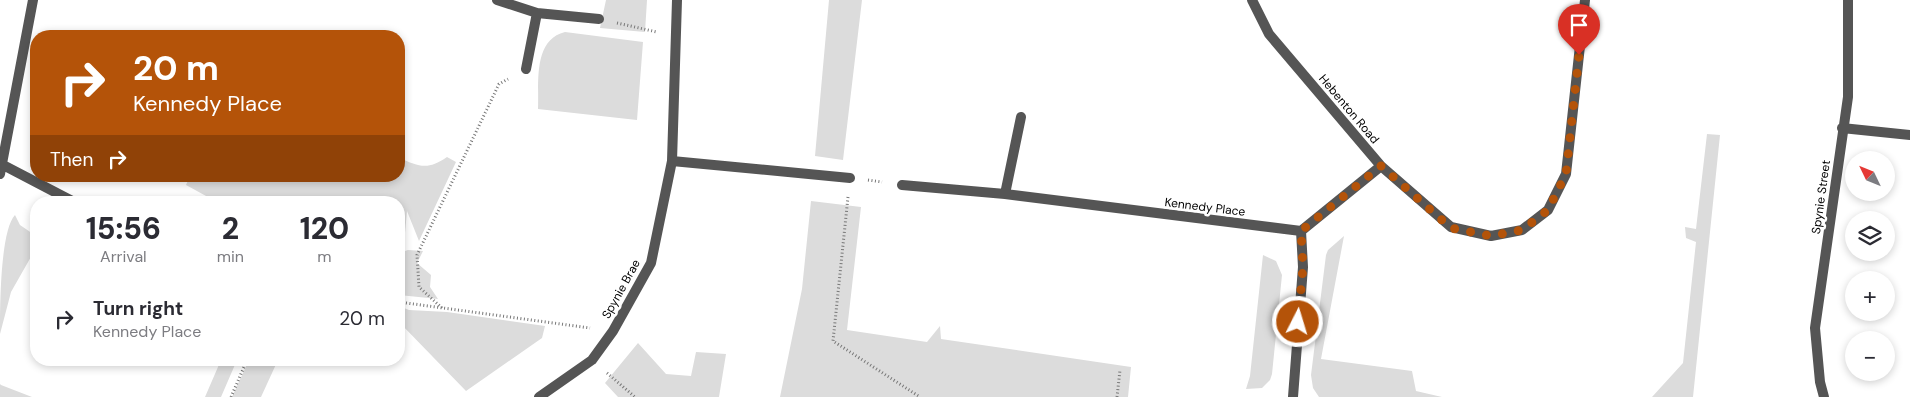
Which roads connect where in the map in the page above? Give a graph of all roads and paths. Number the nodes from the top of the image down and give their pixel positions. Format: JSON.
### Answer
{"nodes":[{"id":1,"x":33,"y":0,"type":"edge"},
{"id":2,"x":497,"y":0,"type":"edge"},
{"id":3,"x":677,"y":0,"type":"edge"},
{"id":4,"x":1252,"y":0,"type":"edge"},
{"id":5,"x":1585,"y":0,"type":"edge"},
{"id":6,"x":1848,"y":0,"type":"edge"},
{"id":7,"x":537,"y":14,"type":"junction"},
{"id":8,"x":599,"y":19,"type":"joint"},
{"id":9,"x":676,"y":36,"type":"junction"},
{"id":10,"x":526,"y":69,"type":"joint"},
{"id":11,"x":1021,"y":117,"type":"dead end"},
{"id":12,"x":1842,"y":128,"type":"junction"},
{"id":13,"x":1910,"y":135,"type":"edge"},
{"id":14,"x":672,"y":161,"type":"junction"},
{"id":15,"x":1381,"y":166,"type":"junction"},
{"id":16,"x":0,"y":169,"type":"edge"},
{"id":17,"x":850,"y":178,"type":"junction"},
{"id":18,"x":902,"y":186,"type":"joint"},
{"id":19,"x":1005,"y":194,"type":"junction"},
{"id":20,"x":61,"y":196,"type":"edge"},
{"id":21,"x":1301,"y":231,"type":"junction"},
{"id":22,"x":405,"y":303,"type":"edge"},
{"id":23,"x":442,"y":308,"type":"junction"},
{"id":24,"x":613,"y":331,"type":"junction"},
{"id":25,"x":592,"y":360,"type":"junction"},
{"id":26,"x":244,"y":366,"type":"edge"},
{"id":27,"x":1120,"y":370,"type":"dead end"},
{"id":28,"x":230,"y":397,"type":"edge"},
{"id":29,"x":539,"y":397,"type":"edge"},
{"id":30,"x":635,"y":397,"type":"edge"},
{"id":31,"x":920,"y":397,"type":"edge"},
{"id":32,"x":1117,"y":397,"type":"edge"},
{"id":33,"x":1292,"y":397,"type":"edge"},
{"id":34,"x":1824,"y":397,"type":"edge"}],
"edges":[{"from":1,"to":16,"type":"street"},
{"from":2,"to":7,"type":"street"},
{"from":3,"to":9,"type":"street","name":"Spynie Brae"},
{"from":4,"to":15,"type":"street","name":"Hebenton Road"},
{"from":5,"to":15,"type":"street","name":"Hebenton Road"},
{"from":6,"to":12,"type":"street","name":"Spynie Street"},
{"from":7,"to":8,"type":"street"},
{"from":7,"to":10,"type":"street"},
{"from":8,"to":9,"type":"path"},
{"from":9,"to":14,"type":"street","name":"Spynie Brae"},
{"from":10,"to":23,"type":"path"},
{"from":11,"to":19,"type":"street"},
{"from":12,"to":13,"type":"street"},
{"from":12,"to":34,"type":"street","name":"Spynie Street"},
{"from":14,"to":17,"type":"street"},
{"from":14,"to":24,"type":"street","name":"Spynie Brae"},
{"from":15,"to":21,"type":"street"},
{"from":16,"to":20,"type":"street"},
{"from":17,"to":18,"type":"path"},
{"from":17,"to":31,"type":"path"},
{"from":18,"to":19,"type":"street","name":"Kennedy Place"},
{"from":19,"to":21,"type":"street","name":"Kennedy Place"},
{"from":21,"to":33,"type":"street"},
{"from":22,"to":23,"type":"path"},
{"from":23,"to":24,"type":"path"},
{"from":24,"to":25,"type":"street","name":"Spynie Brae"},
{"from":25,"to":29,"type":"street","name":"Spynie Brae"},
{"from":25,"to":30,"type":"path"},
{"from":26,"to":28,"type":"path"},
{"from":27,"to":32,"type":"path"}]}
